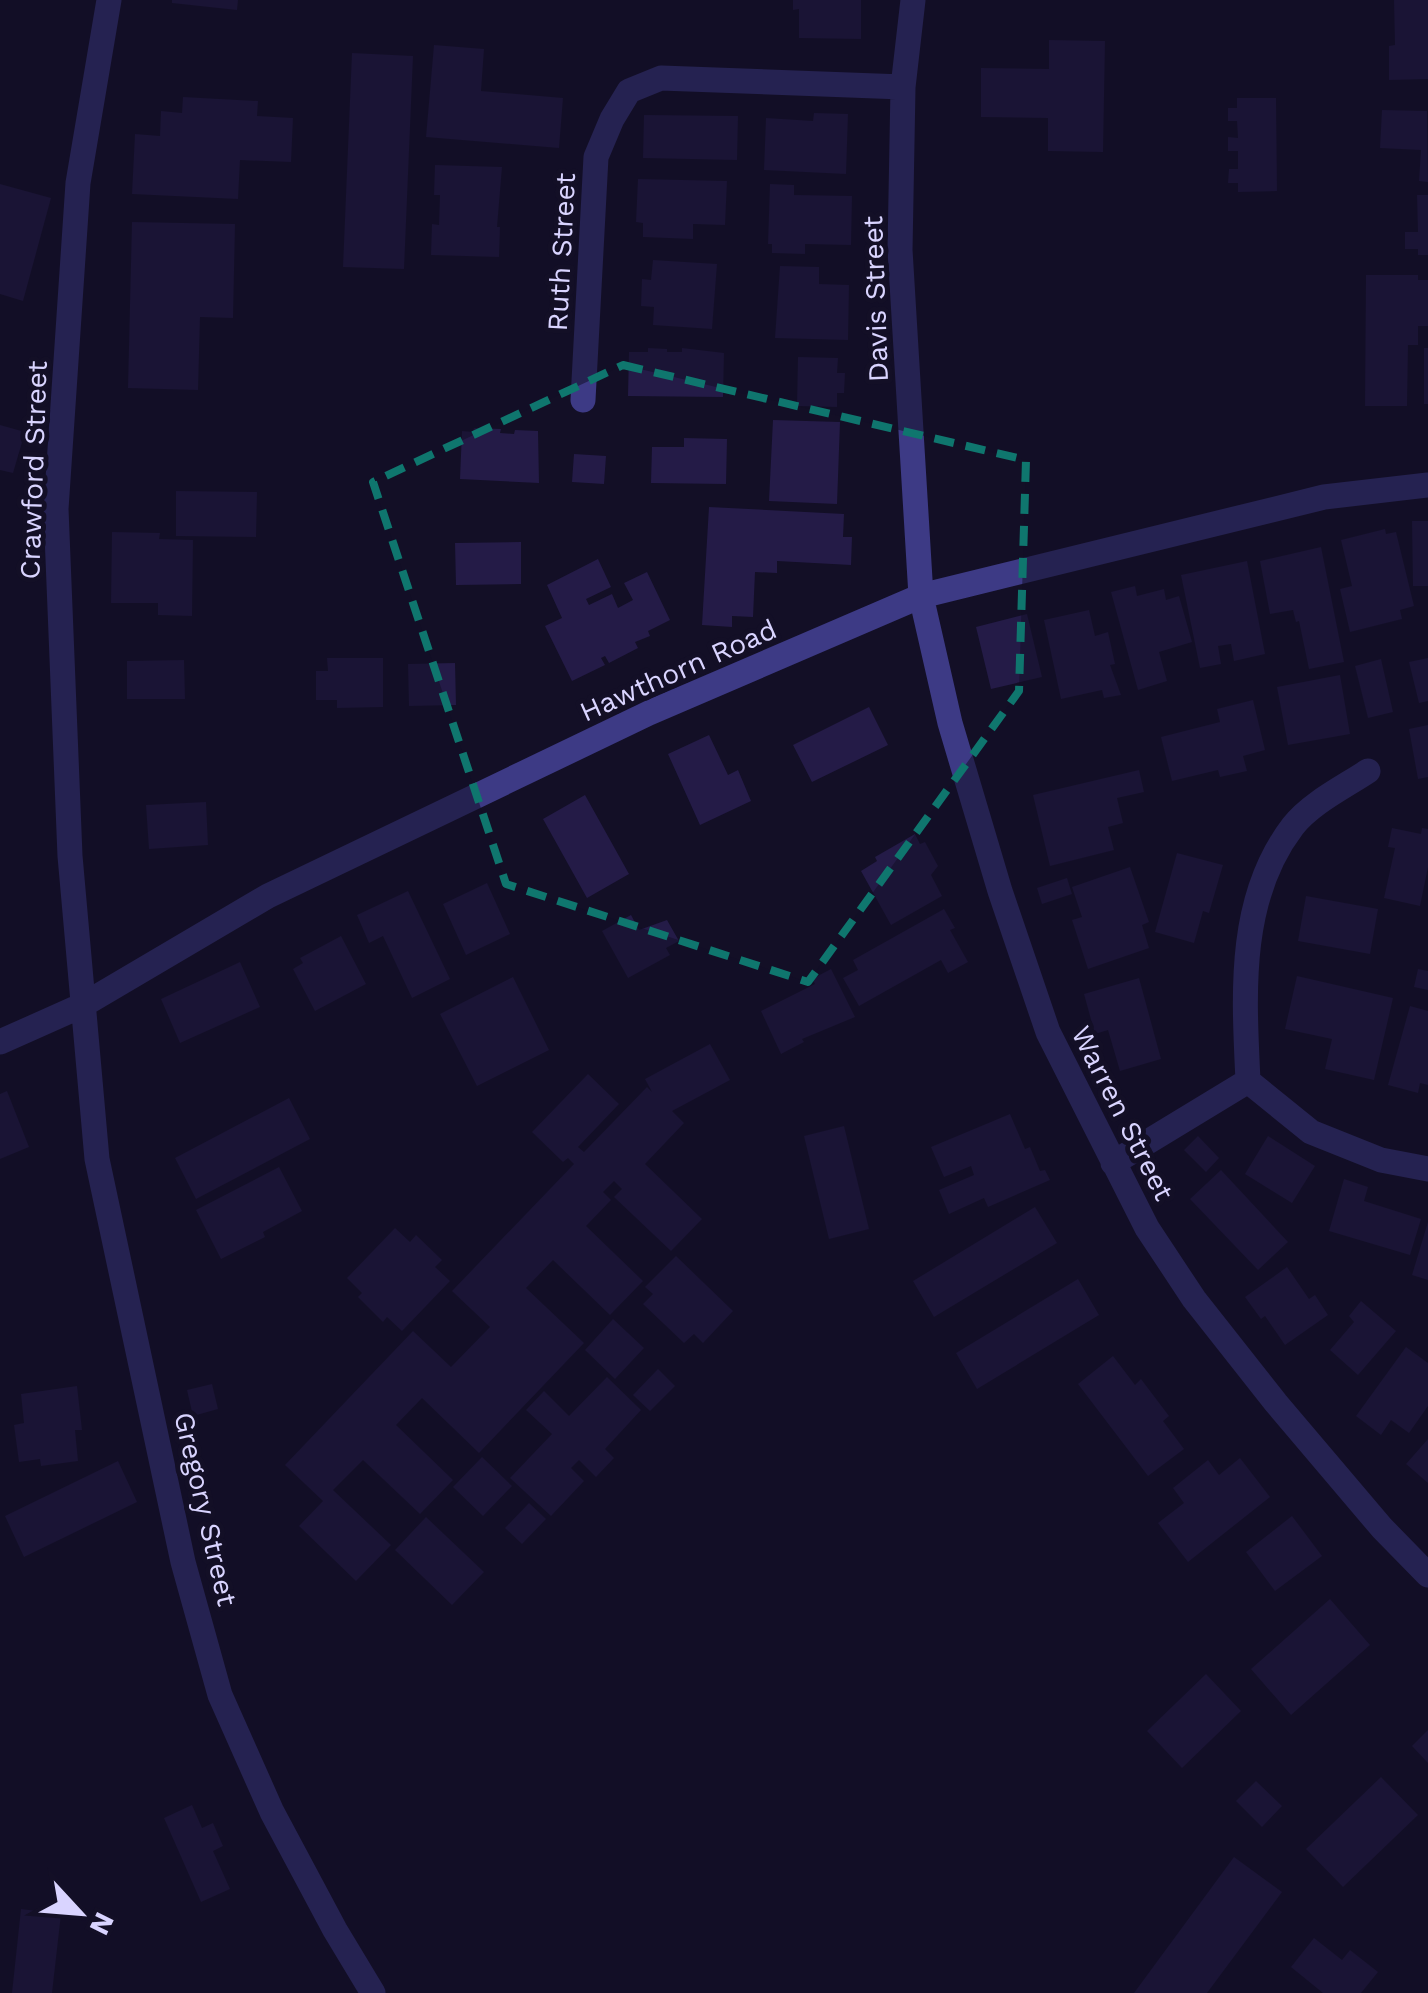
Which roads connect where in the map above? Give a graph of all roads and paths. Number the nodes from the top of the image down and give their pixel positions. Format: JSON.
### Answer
{"nodes":[{"id":1,"x":110,"y":0,"type":"edge"},
{"id":2,"x":913,"y":0,"type":"edge"},
{"id":3,"x":904,"y":87,"type":"junction"},
{"id":4,"x":583,"y":400,"type":"dead end"},
{"id":5,"x":1428,"y":485,"type":"edge"},
{"id":6,"x":921,"y":596,"type":"junction"},
{"id":7,"x":1368,"y":772,"type":"dead end"},
{"id":8,"x":83,"y":1005,"type":"junction"},
{"id":9,"x":0,"y":1042,"type":"edge"},
{"id":10,"x":1248,"y":1081,"type":"junction"},
{"id":11,"x":1113,"y":1162,"type":"junction"},
{"id":12,"x":1428,"y":1169,"type":"edge"},
{"id":13,"x":1428,"y":1575,"type":"edge"},
{"id":14,"x":373,"y":1993,"type":"edge"}],
"edges":[{"from":1,"to":8,"type":"street","name":"Crawford Street"},
{"from":2,"to":3,"type":"street","name":"Davis Street"},
{"from":3,"to":4,"type":"street","name":"Ruth Street"},
{"from":3,"to":6,"type":"street","name":"Davis Street"},
{"from":5,"to":6,"type":"street","name":"Hawthorn Road"},
{"from":6,"to":8,"type":"street","name":"Hawthorn Road"},
{"from":6,"to":11,"type":"street","name":"Warren Street"},
{"from":7,"to":10,"type":"street"},
{"from":8,"to":9,"type":"street","name":"Hawthorn Road"},
{"from":8,"to":14,"type":"street","name":"Gregory Street"},
{"from":10,"to":11,"type":"street"},
{"from":10,"to":12,"type":"street"},
{"from":11,"to":13,"type":"street","name":"Warren Street"}]}
